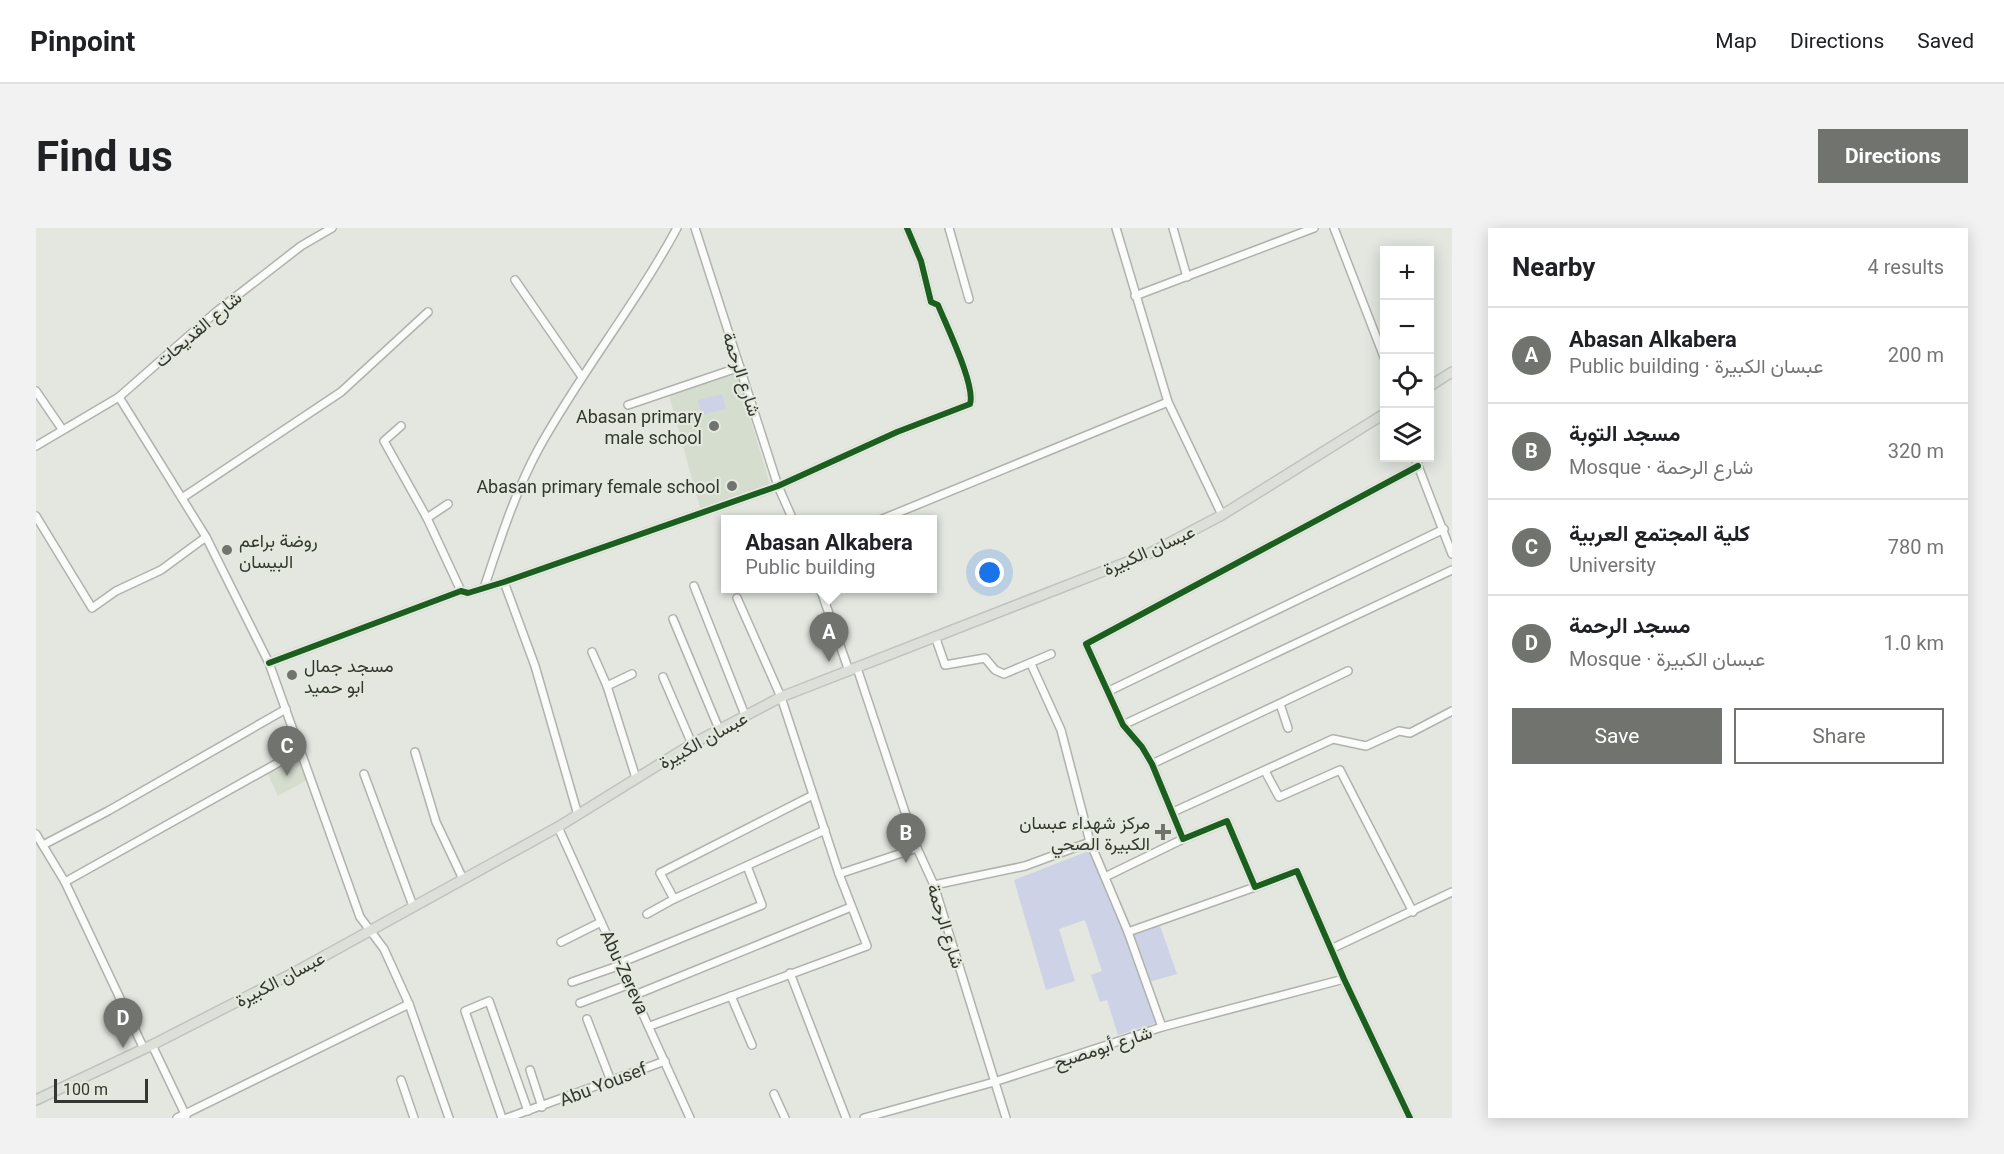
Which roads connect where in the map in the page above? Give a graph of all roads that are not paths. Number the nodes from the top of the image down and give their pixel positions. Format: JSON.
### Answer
{"nodes":[{"id":1,"x":332,"y":228,"type":"edge"},
{"id":2,"x":677,"y":228,"type":"edge"},
{"id":3,"x":695,"y":228,"type":"edge"},
{"id":4,"x":907,"y":228,"type":"edge"},
{"id":5,"x":950,"y":228,"type":"edge"},
{"id":6,"x":1116,"y":228,"type":"edge"},
{"id":7,"x":1173,"y":228,"type":"edge"},
{"id":8,"x":1314,"y":228,"type":"edge"},
{"id":9,"x":1334,"y":228,"type":"edge"},
{"id":10,"x":1186,"y":277,"type":"junction"},
{"id":11,"x":515,"y":280,"type":"dead end"},
{"id":12,"x":1135,"y":296,"type":"junction"},
{"id":13,"x":969,"y":299,"type":"dead end"},
{"id":14,"x":428,"y":312,"type":"dead end"},
{"id":15,"x":1383,"y":354,"type":"edge"},
{"id":16,"x":740,"y":367,"type":"junction"},
{"id":17,"x":1452,"y":372,"type":"edge"},
{"id":18,"x":582,"y":377,"type":"junction"},
{"id":19,"x":1434,"y":383,"type":"edge"},
{"id":20,"x":36,"y":391,"type":"edge"},
{"id":21,"x":119,"y":397,"type":"junction"},
{"id":22,"x":1168,"y":402,"type":"junction"},
{"id":23,"x":628,"y":405,"type":"dead end"},
{"id":24,"x":1380,"y":416,"type":"edge"},
{"id":25,"x":401,"y":426,"type":"dead end"},
{"id":26,"x":62,"y":429,"type":"junction"},
{"id":27,"x":36,"y":446,"type":"edge"},
{"id":28,"x":1416,"y":462,"type":"edge"},
{"id":29,"x":1418,"y":466,"type":"junction"},
{"id":30,"x":778,"y":486,"type":"junction"},
{"id":31,"x":182,"y":498,"type":"junction"},
{"id":32,"x":448,"y":504,"type":"dead end"},
{"id":33,"x":791,"y":515,"type":"edge"},
{"id":34,"x":890,"y":515,"type":"edge"},
{"id":35,"x":1222,"y":515,"type":"junction"},
{"id":36,"x":36,"y":516,"type":"edge"},
{"id":37,"x":427,"y":518,"type":"junction"},
{"id":38,"x":1444,"y":528,"type":"junction"},
{"id":39,"x":206,"y":537,"type":"junction"},
{"id":40,"x":1452,"y":554,"type":"edge"},
{"id":41,"x":1452,"y":570,"type":"edge"},
{"id":42,"x":504,"y":582,"type":"junction"},
{"id":43,"x":694,"y":586,"type":"dead end"},
{"id":44,"x":484,"y":588,"type":"junction"},
{"id":45,"x":461,"y":591,"type":"junction"},
{"id":46,"x":822,"y":593,"type":"edge"},
{"id":47,"x":737,"y":598,"type":"dead end"},
{"id":48,"x":673,"y":619,"type":"dead end"},
{"id":49,"x":935,"y":636,"type":"junction"},
{"id":50,"x":592,"y":652,"type":"dead end"},
{"id":51,"x":1052,"y":654,"type":"dead end"},
{"id":52,"x":269,"y":663,"type":"junction"},
{"id":53,"x":1031,"y":664,"type":"junction"},
{"id":54,"x":853,"y":670,"type":"junction"},
{"id":55,"x":1348,"y":671,"type":"dead end"},
{"id":56,"x":632,"y":674,"type":"dead end"},
{"id":57,"x":663,"y":677,"type":"dead end"},
{"id":58,"x":607,"y":686,"type":"junction"},
{"id":59,"x":1108,"y":691,"type":"junction"},
{"id":60,"x":781,"y":697,"type":"junction"},
{"id":61,"x":1280,"y":704,"type":"junction"},
{"id":62,"x":286,"y":710,"type":"junction"},
{"id":63,"x":1452,"y":711,"type":"edge"},
{"id":64,"x":746,"y":715,"type":"junction"},
{"id":65,"x":1123,"y":725,"type":"junction"},
{"id":66,"x":1288,"y":728,"type":"dead end"},
{"id":67,"x":719,"y":729,"type":"junction"},
{"id":68,"x":692,"y":744,"type":"junction"},
{"id":69,"x":299,"y":751,"type":"junction"},
{"id":70,"x":415,"y":752,"type":"dead end"},
{"id":71,"x":1152,"y":764,"type":"junction"},
{"id":72,"x":1265,"y":771,"type":"junction"},
{"id":73,"x":364,"y":774,"type":"dead end"},
{"id":74,"x":636,"y":778,"type":"junction"},
{"id":75,"x":813,"y":795,"type":"junction"},
{"id":76,"x":1173,"y":812,"type":"junction"},
{"id":77,"x":578,"y":814,"type":"junction"},
{"id":78,"x":558,"y":826,"type":"junction"},
{"id":79,"x":825,"y":830,"type":"junction"},
{"id":80,"x":36,"y":834,"type":"edge"},
{"id":81,"x":1184,"y":839,"type":"junction"},
{"id":82,"x":1090,"y":842,"type":"junction"},
{"id":83,"x":43,"y":845,"type":"junction"},
{"id":84,"x":916,"y":848,"type":"junction"},
{"id":85,"x":747,"y":866,"type":"junction"},
{"id":86,"x":839,"y":873,"type":"junction"},
{"id":87,"x":1105,"y":878,"type":"junction"},
{"id":88,"x":463,"y":879,"type":"junction"},
{"id":89,"x":65,"y":882,"type":"junction"},
{"id":90,"x":934,"y":885,"type":"junction"},
{"id":91,"x":1255,"y":887,"type":"junction"},
{"id":92,"x":1452,"y":892,"type":"edge"},
{"id":93,"x":674,"y":899,"type":"junction"},
{"id":94,"x":413,"y":906,"type":"junction"},
{"id":95,"x":851,"y":907,"type":"junction"},
{"id":96,"x":1413,"y":912,"type":"junction"},
{"id":97,"x":647,"y":914,"type":"dead end"},
{"id":98,"x":601,"y":922,"type":"junction"},
{"id":99,"x":370,"y":930,"type":"junction"},
{"id":100,"x":1128,"y":932,"type":"junction"},
{"id":101,"x":561,"y":942,"type":"dead end"},
{"id":102,"x":1333,"y":948,"type":"junction"},
{"id":103,"x":620,"y":964,"type":"junction"},
{"id":104,"x":790,"y":974,"type":"junction"},
{"id":105,"x":1344,"y":979,"type":"junction"},
{"id":106,"x":572,"y":982,"type":"dead end"},
{"id":107,"x":630,"y":984,"type":"junction"},
{"id":108,"x":635,"y":995,"type":"junction"},
{"id":109,"x":731,"y":996,"type":"junction"},
{"id":110,"x":409,"y":1004,"type":"junction"},
{"id":111,"x":580,"y":1004,"type":"dead end"},
{"id":112,"x":587,"y":1019,"type":"dead end"},
{"id":113,"x":650,"y":1026,"type":"junction"},
{"id":114,"x":1162,"y":1027,"type":"junction"},
{"id":115,"x":752,"y":1045,"type":"dead end"},
{"id":116,"x":148,"y":1047,"type":"junction"},
{"id":117,"x":665,"y":1060,"type":"junction"},
{"id":118,"x":530,"y":1070,"type":"dead end"},
{"id":119,"x":401,"y":1080,"type":"dead end"},
{"id":120,"x":611,"y":1081,"type":"junction"},
{"id":121,"x":994,"y":1082,"type":"junction"},
{"id":122,"x":774,"y":1094,"type":"dead end"},
{"id":123,"x":36,"y":1100,"type":"edge"},
{"id":124,"x":542,"y":1107,"type":"junction"},
{"id":125,"x":528,"y":1112,"type":"junction"},
{"id":126,"x":186,"y":1116,"type":"edge"},
{"id":127,"x":177,"y":1118,"type":"edge"},
{"id":128,"x":414,"y":1118,"type":"edge"},
{"id":129,"x":449,"y":1118,"type":"edge"},
{"id":130,"x":502,"y":1118,"type":"edge"},
{"id":131,"x":507,"y":1118,"type":"edge"},
{"id":132,"x":690,"y":1118,"type":"edge"},
{"id":133,"x":785,"y":1118,"type":"edge"},
{"id":134,"x":846,"y":1118,"type":"edge"},
{"id":135,"x":864,"y":1118,"type":"edge"},
{"id":136,"x":1006,"y":1118,"type":"edge"},
{"id":137,"x":1410,"y":1118,"type":"edge"}],
"edges":[{"from":1,"to":21,"type":"street","name":"شارع القديحات"},
{"from":2,"to":18,"type":"street"},
{"from":3,"to":16,"type":"street","name":"شارع الرحمة"},
{"from":4,"to":30,"type":"street"},
{"from":5,"to":13,"type":"street"},
{"from":6,"to":12,"type":"street"},
{"from":7,"to":10,"type":"street"},
{"from":8,"to":10,"type":"street"},
{"from":9,"to":15,"type":"street"},
{"from":10,"to":12,"type":"street"},
{"from":11,"to":18,"type":"street"},
{"from":12,"to":22,"type":"street"},
{"from":14,"to":31,"type":"street"},
{"from":16,"to":23,"type":"street"},
{"from":16,"to":30,"type":"street","name":"شارع الرحمة"},
{"from":17,"to":19,"type":"main road"},
{"from":18,"to":44,"type":"street"},
{"from":20,"to":26,"type":"street"},
{"from":21,"to":26,"type":"street","name":"شارع القديحات"},
{"from":21,"to":31,"type":"street"},
{"from":22,"to":34,"type":"street"},
{"from":22,"to":35,"type":"street"},
{"from":24,"to":35,"type":"main road","name":"عبسان الكبيرة"},
{"from":25,"to":37,"type":"street"},
{"from":26,"to":27,"type":"street","name":"شارع القديحات"},
{"from":28,"to":29,"type":"street"},
{"from":29,"to":38,"type":"street"},
{"from":29,"to":59,"type":"street"},
{"from":30,"to":33,"type":"street","name":"شارع الرحمة"},
{"from":30,"to":42,"type":"street"},
{"from":31,"to":39,"type":"street"},
{"from":32,"to":37,"type":"street"},
{"from":35,"to":49,"type":"main road","name":"عبسان الكبيرة"},
{"from":36,"to":39,"type":"street"},
{"from":37,"to":45,"type":"street"},
{"from":38,"to":40,"type":"street"},
{"from":38,"to":59,"type":"street"},
{"from":39,"to":52,"type":"street"},
{"from":41,"to":65,"type":"street"},
{"from":42,"to":44,"type":"street"},
{"from":42,"to":77,"type":"street"},
{"from":43,"to":64,"type":"street"},
{"from":44,"to":45,"type":"street"},
{"from":45,"to":52,"type":"street"},
{"from":46,"to":54,"type":"street","name":"شارع الرحمة"},
{"from":47,"to":60,"type":"street"},
{"from":48,"to":67,"type":"street"},
{"from":49,"to":53,"type":"street"},
{"from":49,"to":54,"type":"main road","name":"عبسان الكبيرة"},
{"from":50,"to":58,"type":"street"},
{"from":51,"to":53,"type":"street"},
{"from":52,"to":62,"type":"street"},
{"from":53,"to":82,"type":"street"},
{"from":54,"to":60,"type":"main road","name":"عبسان الكبيرة"},
{"from":54,"to":84,"type":"street","name":"شارع الرحمة"},
{"from":55,"to":61,"type":"street"},
{"from":56,"to":58,"type":"street"},
{"from":57,"to":68,"type":"street"},
{"from":58,"to":74,"type":"street"},
{"from":59,"to":65,"type":"street"},
{"from":60,"to":64,"type":"main road","name":"عبسان الكبيرة"},
{"from":60,"to":75,"type":"street"},
{"from":61,"to":66,"type":"street"},
{"from":61,"to":71,"type":"street"},
{"from":62,"to":69,"type":"street"},
{"from":62,"to":83,"type":"street"},
{"from":63,"to":72,"type":"street"},
{"from":64,"to":67,"type":"main road","name":"عبسان الكبيرة"},
{"from":65,"to":71,"type":"street"},
{"from":67,"to":68,"type":"main road","name":"عبسان الكبيرة"},
{"from":68,"to":74,"type":"main road","name":"عبسان الكبيرة"},
{"from":69,"to":89,"type":"street"},
{"from":69,"to":99,"type":"street"},
{"from":70,"to":88,"type":"street"},
{"from":71,"to":76,"type":"street"},
{"from":72,"to":76,"type":"street"},
{"from":72,"to":96,"type":"street"},
{"from":73,"to":94,"type":"street"},
{"from":74,"to":77,"type":"main road","name":"عبسان الكبيرة"},
{"from":75,"to":79,"type":"street"},
{"from":75,"to":93,"type":"street"},
{"from":76,"to":81,"type":"street"},
{"from":77,"to":78,"type":"main road","name":"عبسان الكبيرة"},
{"from":78,"to":88,"type":"main road","name":"عبسان الكبيرة"},
{"from":78,"to":98,"type":"street","name":"Abu-Zereva"},
{"from":79,"to":85,"type":"street"},
{"from":79,"to":86,"type":"street"},
{"from":80,"to":83,"type":"street"},
{"from":81,"to":87,"type":"street"},
{"from":81,"to":91,"type":"street"},
{"from":82,"to":87,"type":"street"},
{"from":82,"to":90,"type":"street"},
{"from":83,"to":89,"type":"street"},
{"from":84,"to":86,"type":"street"},
{"from":84,"to":90,"type":"street","name":"شارع الرحمة"},
{"from":85,"to":93,"type":"street"},
{"from":85,"to":103,"type":"street"},
{"from":86,"to":95,"type":"street"},
{"from":87,"to":100,"type":"street"},
{"from":88,"to":94,"type":"main road","name":"عبسان الكبيرة"},
{"from":89,"to":116,"type":"street"},
{"from":90,"to":121,"type":"street","name":"شارع الرحمة"},
{"from":91,"to":100,"type":"street"},
{"from":91,"to":102,"type":"street"},
{"from":92,"to":96,"type":"street"},
{"from":93,"to":97,"type":"street"},
{"from":94,"to":99,"type":"main road","name":"عبسان الكبيرة"},
{"from":95,"to":104,"type":"street"},
{"from":95,"to":108,"type":"street"},
{"from":96,"to":102,"type":"street"},
{"from":98,"to":101,"type":"street"},
{"from":98,"to":103,"type":"street","name":"Abu-Zereva"},
{"from":99,"to":110,"type":"street"},
{"from":99,"to":116,"type":"main road","name":"عبسان الكبيرة"},
{"from":100,"to":114,"type":"street"},
{"from":102,"to":105,"type":"street"},
{"from":103,"to":106,"type":"street"},
{"from":103,"to":107,"type":"street","name":"Abu-Zereva"},
{"from":104,"to":109,"type":"street"},
{"from":104,"to":134,"type":"street"},
{"from":105,"to":114,"type":"street","name":"شارع أبومصبح"},
{"from":105,"to":137,"type":"street"},
{"from":107,"to":108,"type":"street","name":"Abu-Zereva"},
{"from":107,"to":111,"type":"street"},
{"from":108,"to":113,"type":"street","name":"Abu-Zereva"},
{"from":109,"to":113,"type":"street"},
{"from":109,"to":115,"type":"street"},
{"from":110,"to":126,"type":"street"},
{"from":110,"to":129,"type":"street"},
{"from":112,"to":120,"type":"street"},
{"from":113,"to":117,"type":"street","name":"Abu-Zereva"},
{"from":114,"to":121,"type":"street","name":"شارع أبومصبح"},
{"from":116,"to":123,"type":"main road","name":"عبسان الكبيرة"},
{"from":116,"to":126,"type":"street"},
{"from":117,"to":120,"type":"street","name":"Abu Yousef"},
{"from":117,"to":132,"type":"street","name":"Abu-Zereva"},
{"from":118,"to":124,"type":"street"},
{"from":119,"to":128,"type":"street"},
{"from":120,"to":124,"type":"street","name":"Abu Yousef"},
{"from":121,"to":135,"type":"street","name":"شارع أبومصبح"},
{"from":121,"to":136,"type":"street","name":"شارع الرحمة"},
{"from":122,"to":133,"type":"street"},
{"from":124,"to":125,"type":"street","name":"Abu Yousef"},
{"from":125,"to":130,"type":"street"},
{"from":125,"to":131,"type":"street","name":"Abu Yousef"},
{"from":126,"to":127,"type":"street"}]}
